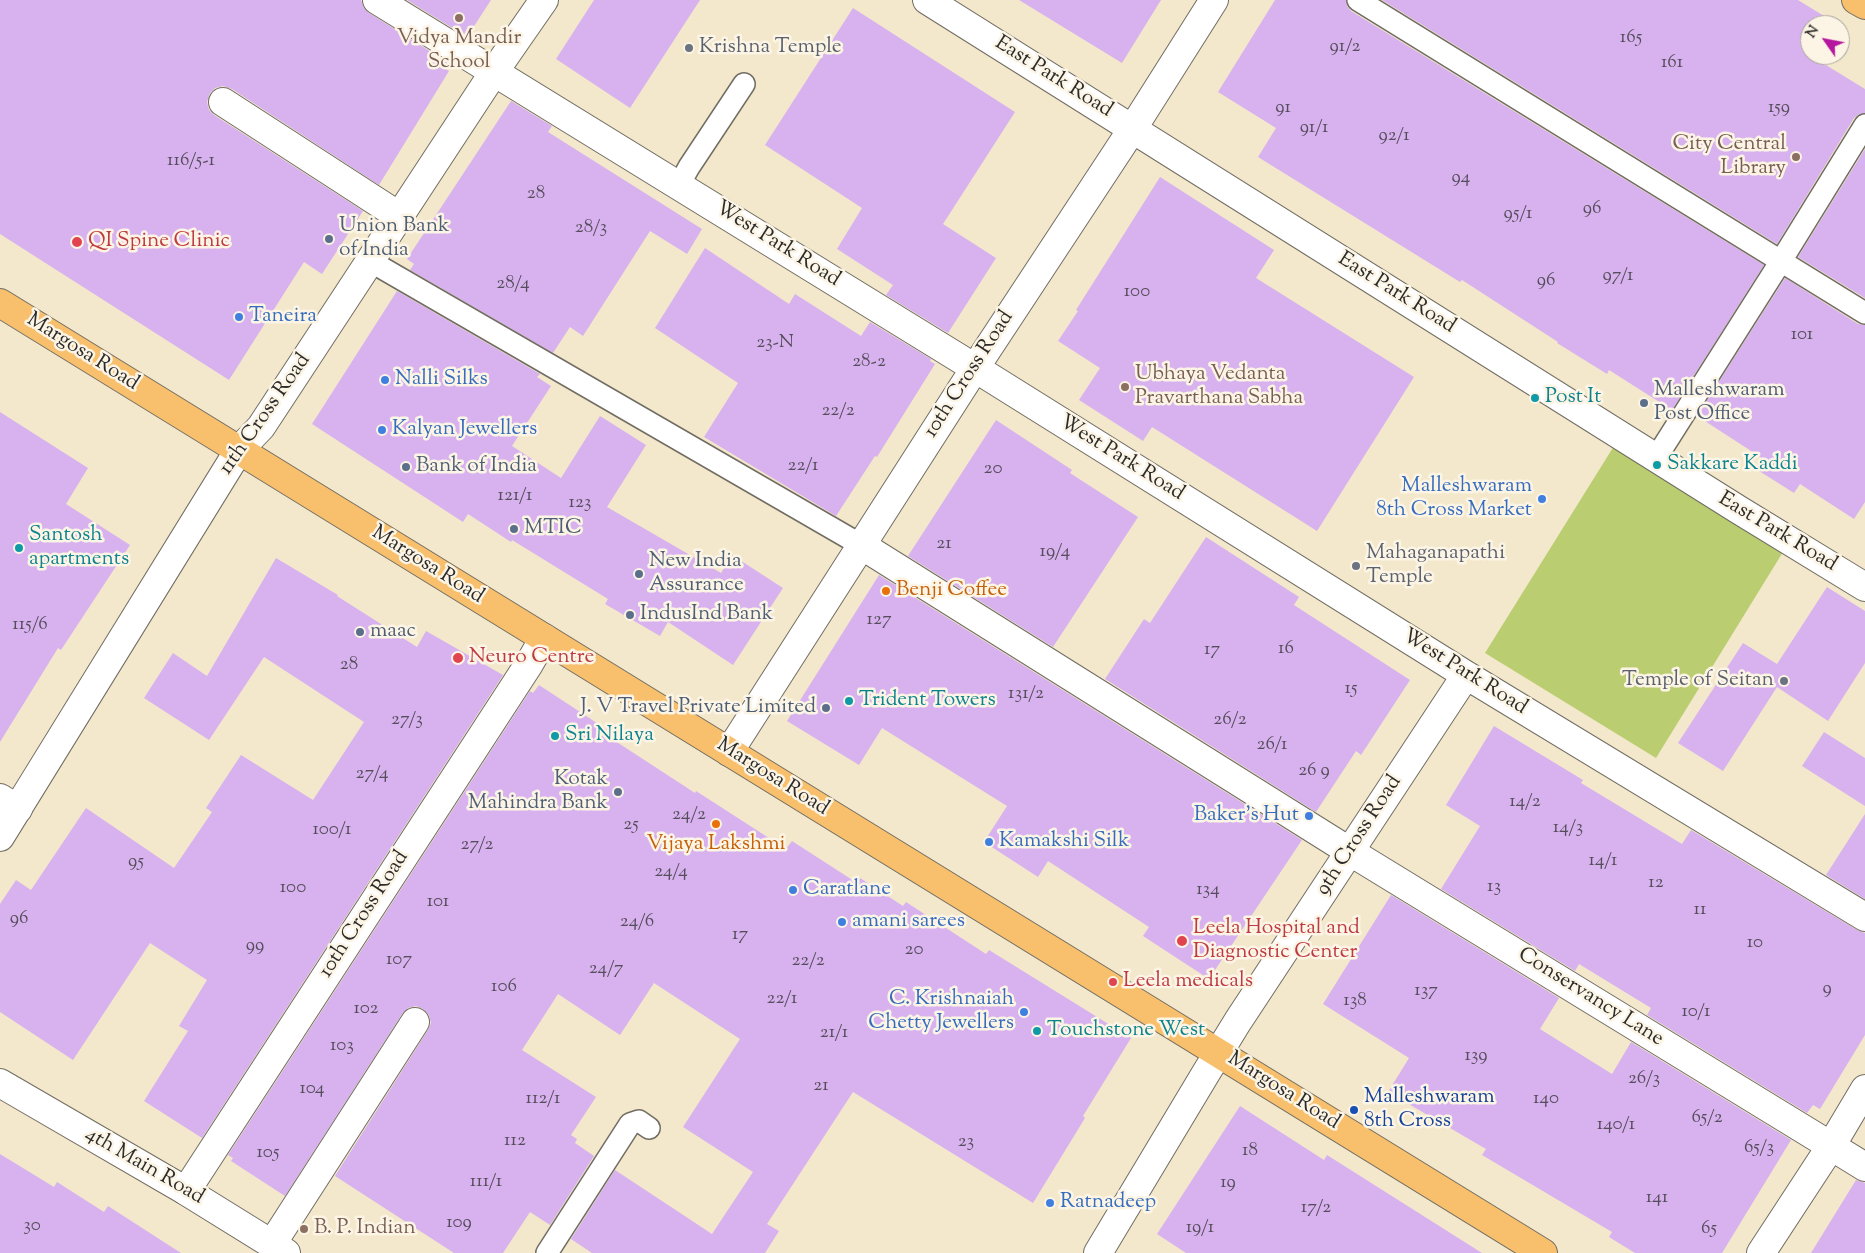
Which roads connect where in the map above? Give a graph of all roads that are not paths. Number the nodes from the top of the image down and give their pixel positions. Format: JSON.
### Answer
{"nodes":[{"id":1,"x":377,"y":0,"type":"edge"},
{"id":2,"x":544,"y":0,"type":"edge"},
{"id":3,"x":927,"y":0,"type":"edge"},
{"id":4,"x":1214,"y":0,"type":"edge"},
{"id":5,"x":1358,"y":0,"type":"edge"},
{"id":6,"x":1856,"y":0,"type":"edge"},
{"id":7,"x":1865,"y":5,"type":"edge"},
{"id":8,"x":494,"y":72,"type":"junction"},
{"id":9,"x":744,"y":84,"type":"dead end"},
{"id":10,"x":222,"y":102,"type":"dead end"},
{"id":11,"x":1865,"y":125,"type":"edge"},
{"id":12,"x":1133,"y":128,"type":"junction"},
{"id":13,"x":680,"y":186,"type":"junction"},
{"id":14,"x":399,"y":216,"type":"junction"},
{"id":15,"x":370,"y":261,"type":"junction"},
{"id":16,"x":1781,"y":261,"type":"junction"},
{"id":17,"x":0,"y":303,"type":"edge"},
{"id":18,"x":1865,"y":313,"type":"edge"},
{"id":19,"x":975,"y":368,"type":"junction"},
{"id":20,"x":239,"y":450,"type":"junction"},
{"id":21,"x":1656,"y":458,"type":"junction"},
{"id":22,"x":861,"y":545,"type":"junction"},
{"id":23,"x":1865,"y":587,"type":"edge"},
{"id":24,"x":544,"y":638,"type":"junction"},
{"id":25,"x":1466,"y":675,"type":"junction"},
{"id":26,"x":729,"y":752,"type":"junction"},
{"id":27,"x":9,"y":803,"type":"edge"},
{"id":28,"x":0,"y":837,"type":"edge"},
{"id":29,"x":1349,"y":851,"type":"junction"},
{"id":30,"x":1865,"y":917,"type":"edge"},
{"id":31,"x":415,"y":1022,"type":"dead end"},
{"id":32,"x":1219,"y":1053,"type":"junction"},
{"id":33,"x":0,"y":1083,"type":"edge"},
{"id":34,"x":1865,"y":1089,"type":"edge"},
{"id":35,"x":649,"y":1128,"type":"dead end"},
{"id":36,"x":1831,"y":1146,"type":"junction"},
{"id":37,"x":1865,"y":1167,"type":"edge"},
{"id":38,"x":186,"y":1191,"type":"junction"},
{"id":39,"x":279,"y":1249,"type":"edge"},
{"id":40,"x":547,"y":1253,"type":"edge"},
{"id":41,"x":1098,"y":1253,"type":"edge"},
{"id":42,"x":1544,"y":1253,"type":"edge"},
{"id":43,"x":1761,"y":1253,"type":"edge"}],
"edges":[{"from":1,"to":8,"type":"street","name":"West Park Road"},
{"from":2,"to":8,"type":"street","name":"11th Cross Road"},
{"from":3,"to":12,"type":"street","name":"East Park Road"},
{"from":4,"to":12,"type":"street","name":"10th Cross Road"},
{"from":5,"to":16,"type":"lane"},
{"from":6,"to":7,"type":"main road"},
{"from":8,"to":13,"type":"street","name":"West Park Road"},
{"from":8,"to":14,"type":"street","name":"11th Cross Road"},
{"from":9,"to":13,"type":"lane"},
{"from":10,"to":14,"type":"street"},
{"from":11,"to":16,"type":"lane"},
{"from":12,"to":19,"type":"street","name":"10th Cross Road"},
{"from":12,"to":21,"type":"street","name":"East Park Road"},
{"from":13,"to":19,"type":"street","name":"West Park Road"},
{"from":14,"to":15,"type":"street","name":"11th Cross Road"},
{"from":15,"to":20,"type":"street","name":"11th Cross Road"},
{"from":15,"to":22,"type":"lane"},
{"from":16,"to":18,"type":"lane"},
{"from":16,"to":21,"type":"lane"},
{"from":17,"to":20,"type":"main road","name":"Margosa Road"},
{"from":19,"to":22,"type":"street","name":"10th Cross Road"},
{"from":19,"to":25,"type":"street","name":"West Park Road"},
{"from":20,"to":24,"type":"main road","name":"Margosa Road"},
{"from":20,"to":27,"type":"street","name":"11th Cross Road"},
{"from":21,"to":23,"type":"street","name":"East Park Road"},
{"from":22,"to":26,"type":"street","name":"10th Cross Road"},
{"from":22,"to":29,"type":"street","name":"Conservancy Lane"},
{"from":24,"to":26,"type":"main road","name":"Margosa Road"},
{"from":24,"to":38,"type":"street","name":"10th Cross Road"},
{"from":25,"to":29,"type":"street","name":"9th Cross Road"},
{"from":25,"to":30,"type":"street","name":"West Park Road"},
{"from":26,"to":32,"type":"main road","name":"Margosa Road"},
{"from":27,"to":28,"type":"street","name":"11th Cross Road"},
{"from":29,"to":32,"type":"street","name":"9th Cross Road"},
{"from":29,"to":36,"type":"street","name":"Conservancy Lane"},
{"from":31,"to":39,"type":"street"},
{"from":32,"to":41,"type":"street","name":"9th Cross Road"},
{"from":32,"to":42,"type":"main road","name":"Margosa Road"},
{"from":33,"to":38,"type":"street","name":"4th Main Road"},
{"from":34,"to":36,"type":"street"},
{"from":35,"to":40,"type":"lane"},
{"from":36,"to":37,"type":"street","name":"Conservancy Lane"},
{"from":36,"to":43,"type":"street"},
{"from":38,"to":39,"type":"street","name":"4th Main Road"}]}
